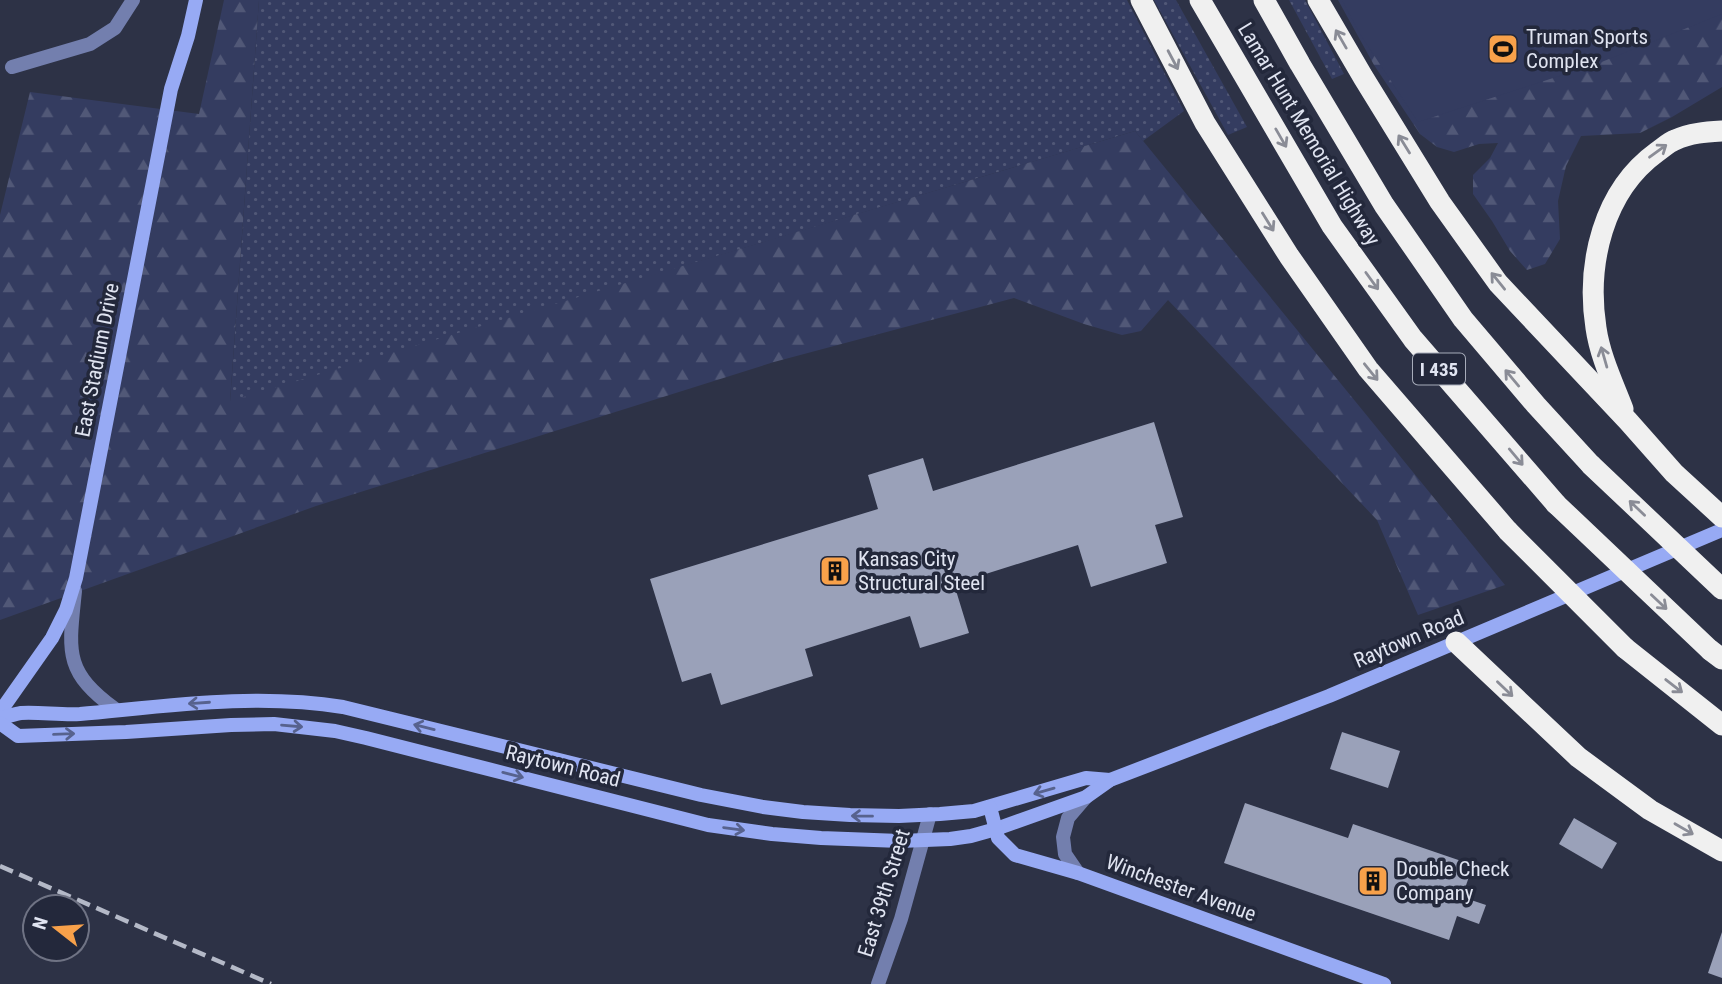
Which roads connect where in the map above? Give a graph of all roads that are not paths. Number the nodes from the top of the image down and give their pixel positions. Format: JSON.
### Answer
{"nodes":[{"id":1,"x":133,"y":0,"type":"edge"},
{"id":2,"x":196,"y":0,"type":"edge"},
{"id":3,"x":1141,"y":0,"type":"edge"},
{"id":4,"x":1200,"y":0,"type":"edge"},
{"id":5,"x":1264,"y":0,"type":"edge"},
{"id":6,"x":1318,"y":0,"type":"edge"},
{"id":7,"x":12,"y":66,"type":"dead end"},
{"id":8,"x":1722,"y":131,"type":"edge"},
{"id":9,"x":1628,"y":421,"type":"junction"},
{"id":10,"x":1722,"y":517,"type":"edge"},
{"id":11,"x":1722,"y":530,"type":"edge"},
{"id":12,"x":76,"y":578,"type":"junction"},
{"id":13,"x":1722,"y":589,"type":"edge"},
{"id":14,"x":1456,"y":642,"type":"junction"},
{"id":15,"x":1716,"y":654,"type":"edge"},
{"id":16,"x":340,"y":707,"type":"junction"},
{"id":17,"x":115,"y":709,"type":"junction"},
{"id":18,"x":0,"y":712,"type":"edge"},
{"id":19,"x":0,"y":721,"type":"edge"},
{"id":20,"x":1722,"y":725,"type":"edge"},
{"id":21,"x":335,"y":731,"type":"junction"},
{"id":22,"x":611,"y":774,"type":"junction"},
{"id":23,"x":1110,"y":780,"type":"junction"},
{"id":24,"x":1086,"y":797,"type":"junction"},
{"id":25,"x":603,"y":798,"type":"junction"},
{"id":26,"x":990,"y":807,"type":"junction"},
{"id":27,"x":930,"y":814,"type":"junction"},
{"id":28,"x":996,"y":829,"type":"junction"},
{"id":29,"x":923,"y":840,"type":"junction"},
{"id":30,"x":1722,"y":851,"type":"edge"},
{"id":31,"x":1078,"y":873,"type":"junction"},
{"id":32,"x":878,"y":984,"type":"edge"},
{"id":33,"x":1384,"y":984,"type":"edge"}],
"edges":[{"from":1,"to":7,"type":"street"},
{"from":2,"to":12,"type":"main road","name":"East Stadium Drive"},
{"from":3,"to":20,"type":"highway","one_way":true,"bridge":true},
{"from":4,"to":15,"type":"highway","name":"Lamar Hunt Memorial Highway","number":"I 435","one_way":true,"bridge":true},
{"from":13,"to":5,"type":"highway","name":"Lamar Hunt Memorial Highway","number":"I 435","one_way":true,"bridge":true},
{"from":9,"to":6,"type":"highway","one_way":true},
{"from":9,"to":8,"type":"highway","one_way":true},
{"from":9,"to":10,"type":"highway"},
{"from":11,"to":14,"type":"main road","name":"Raytown Road"},
{"from":12,"to":17,"type":"street"},
{"from":12,"to":18,"type":"main road","name":"East Stadium Drive"},
{"from":14,"to":23,"type":"main road","name":"Raytown Road"},
{"from":14,"to":30,"type":"highway","one_way":true},
{"from":16,"to":17,"type":"main road","name":"Raytown Road","one_way":true},
{"from":16,"to":21,"type":"main road"},
{"from":22,"to":16,"type":"main road","name":"Raytown Road","one_way":true},
{"from":17,"to":19,"type":"main road","name":"Raytown Road"},
{"from":19,"to":21,"type":"main road","name":"Raytown Road","one_way":true},
{"from":21,"to":25,"type":"main road","name":"Raytown Road","one_way":true},
{"from":22,"to":25,"type":"main road"},
{"from":27,"to":22,"type":"main road","name":"Raytown Road","one_way":true},
{"from":23,"to":24,"type":"main road","name":"Raytown Road"},
{"from":23,"to":26,"type":"main road","name":"Raytown Road","one_way":true},
{"from":24,"to":28,"type":"main road","name":"Raytown Road"},
{"from":24,"to":31,"type":"street"},
{"from":25,"to":29,"type":"main road","name":"Raytown Road","one_way":true},
{"from":26,"to":27,"type":"main road","name":"Raytown Road"},
{"from":26,"to":28,"type":"main road","name":"Winchester Avenue"},
{"from":27,"to":29,"type":"street","name":"East 39th Street"},
{"from":28,"to":29,"type":"main road","name":"Raytown Road"},
{"from":28,"to":31,"type":"main road","name":"Winchester Avenue"},
{"from":29,"to":32,"type":"street","name":"East 39th Street"},
{"from":31,"to":33,"type":"main road","name":"Winchester Avenue"}]}
